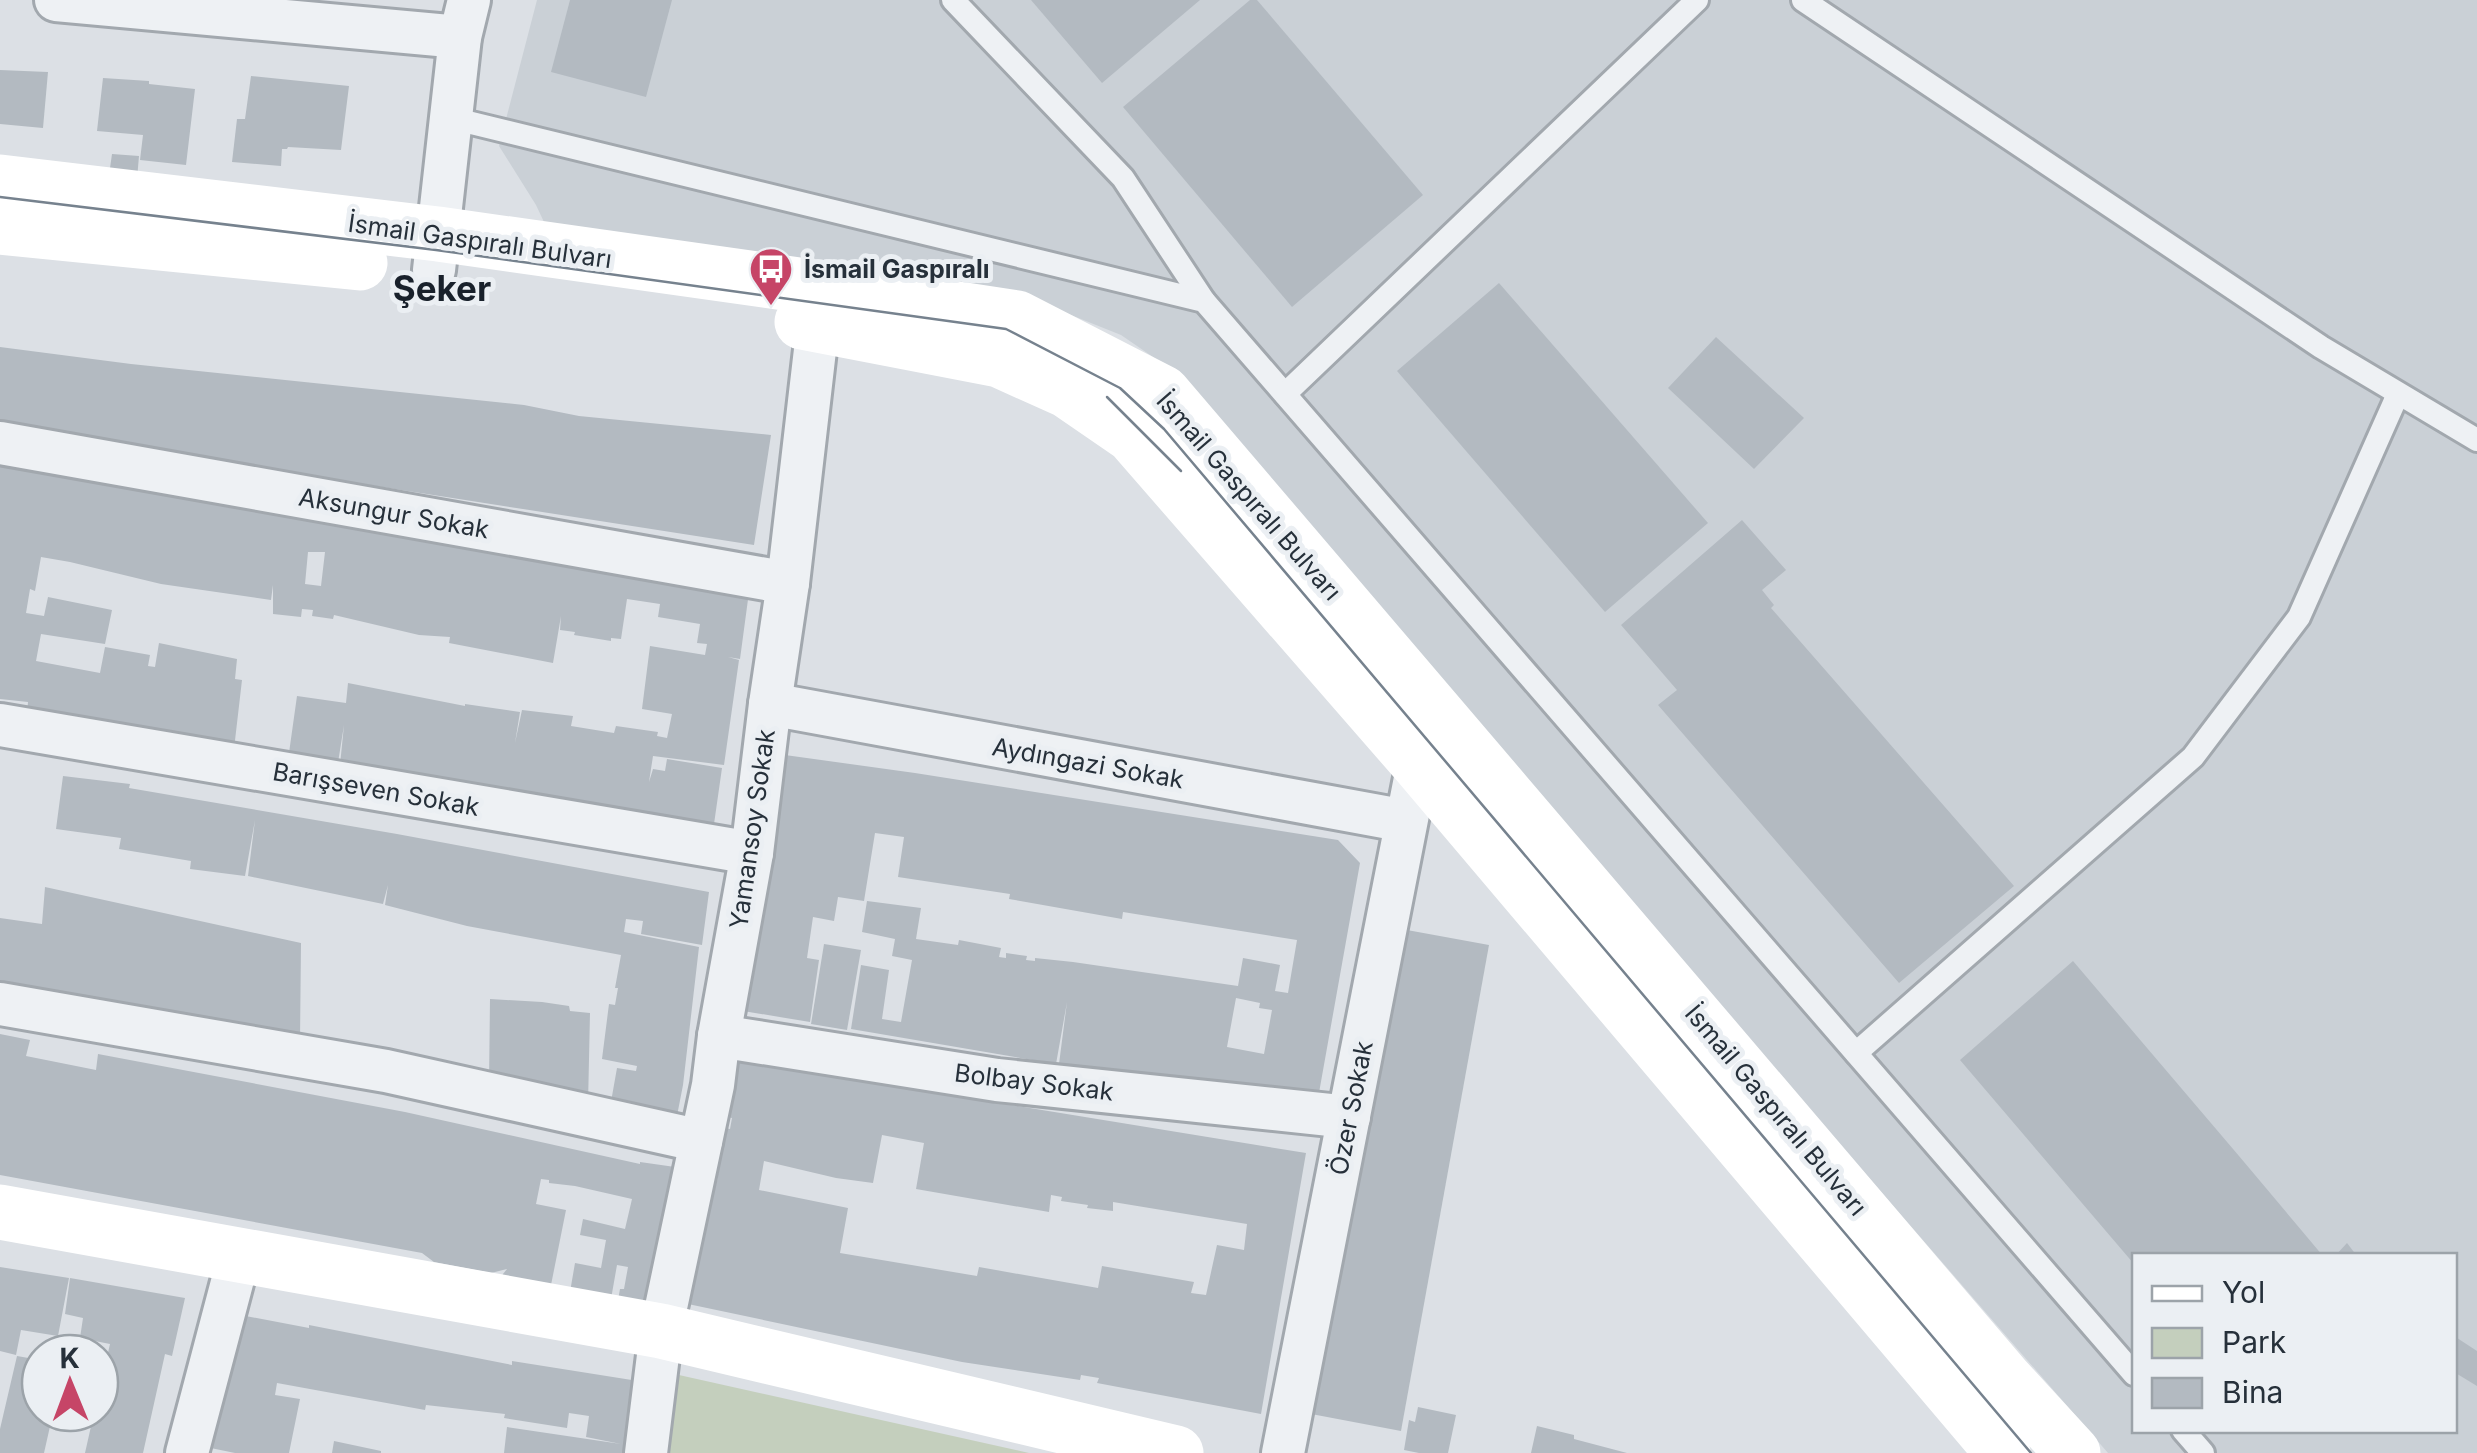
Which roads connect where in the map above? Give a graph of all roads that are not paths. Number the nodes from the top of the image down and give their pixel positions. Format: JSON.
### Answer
{"nodes":[{"id":1,"x":56,"y":0,"type":"edge"},
{"id":2,"x":953,"y":0,"type":"edge"},
{"id":3,"x":1697,"y":0,"type":"edge"},
{"id":4,"x":1802,"y":0,"type":"edge"},
{"id":5,"x":464,"y":19,"type":"edge"},
{"id":6,"x":450,"y":118,"type":"junction"},
{"id":7,"x":0,"y":182,"type":"edge"},
{"id":8,"x":0,"y":226,"type":"edge"},
{"id":9,"x":436,"y":252,"type":"junction"},
{"id":10,"x":1204,"y":301,"type":"junction"},
{"id":11,"x":818,"y":324,"type":"junction"},
{"id":12,"x":1285,"y":394,"type":"junction"},
{"id":13,"x":2398,"y":394,"type":"junction"},
{"id":14,"x":2477,"y":440,"type":"edge"},
{"id":15,"x":0,"y":443,"type":"edge"},
{"id":16,"x":788,"y":583,"type":"junction"},
{"id":17,"x":770,"y":704,"type":"junction"},
{"id":18,"x":0,"y":725,"type":"edge"},
{"id":19,"x":1418,"y":763,"type":"junction"},
{"id":20,"x":1406,"y":822,"type":"junction"},
{"id":21,"x":752,"y":853,"type":"junction"},
{"id":22,"x":0,"y":1004,"type":"edge"},
{"id":23,"x":719,"y":1036,"type":"junction"},
{"id":24,"x":1856,"y":1052,"type":"junction"},
{"id":25,"x":1350,"y":1116,"type":"junction"},
{"id":26,"x":700,"y":1142,"type":"junction"},
{"id":27,"x":0,"y":1212,"type":"edge"},
{"id":28,"x":239,"y":1256,"type":"junction"},
{"id":29,"x":661,"y":1331,"type":"junction"},
{"id":30,"x":2132,"y":1372,"type":"edge"},
{"id":31,"x":2185,"y":1433,"type":"edge"},
{"id":32,"x":187,"y":1453,"type":"edge"},
{"id":33,"x":646,"y":1453,"type":"edge"},
{"id":34,"x":1176,"y":1453,"type":"edge"},
{"id":35,"x":1283,"y":1453,"type":"edge"},
{"id":36,"x":2003,"y":1453,"type":"edge"},
{"id":37,"x":2073,"y":1453,"type":"edge"},
{"id":38,"x":2202,"y":1453,"type":"edge"}],
"edges":[{"from":1,"to":5,"type":"street"},
{"from":2,"to":10,"type":"lane"},
{"from":3,"to":12,"type":"lane"},
{"from":4,"to":13,"type":"lane"},
{"from":5,"to":6,"type":"street"},
{"from":6,"to":9,"type":"street"},
{"from":6,"to":10,"type":"lane"},
{"from":7,"to":9,"type":"main road","name":"İsmail Gaspıralı Bulvarı"},
{"from":8,"to":9,"type":"main road"},
{"from":9,"to":11,"type":"main road"},
{"from":9,"to":37,"type":"main road","name":"İsmail Gaspıralı Bulvarı"},
{"from":10,"to":12,"type":"lane"},
{"from":11,"to":16,"type":"street","name":"Yamansoy Sokak"},
{"from":11,"to":19,"type":"main road"},
{"from":12,"to":24,"type":"lane"},
{"from":13,"to":14,"type":"lane"},
{"from":13,"to":24,"type":"lane"},
{"from":15,"to":16,"type":"street","name":"Aksungur Sokak"},
{"from":16,"to":17,"type":"street","name":"Yamansoy Sokak"},
{"from":17,"to":20,"type":"street","name":"Aydıngazi Sokak"},
{"from":17,"to":21,"type":"street","name":"Yamansoy Sokak"},
{"from":18,"to":21,"type":"street","name":"Barışseven Sokak"},
{"from":19,"to":20,"type":"street","name":"Özer Sokak"},
{"from":19,"to":36,"type":"main road"},
{"from":20,"to":25,"type":"street","name":"Özer Sokak"},
{"from":21,"to":23,"type":"street","name":"Yamansoy Sokak"},
{"from":22,"to":26,"type":"street"},
{"from":23,"to":25,"type":"street","name":"Bolbay Sokak"},
{"from":23,"to":26,"type":"street","name":"Yamansoy Sokak"},
{"from":24,"to":30,"type":"lane"},
{"from":25,"to":35,"type":"street","name":"Özer Sokak"},
{"from":26,"to":29,"type":"street","name":"Yamansoy Sokak"},
{"from":27,"to":28,"type":"main road"},
{"from":28,"to":29,"type":"main road"},
{"from":28,"to":32,"type":"street"},
{"from":29,"to":33,"type":"street","name":"Yamansoy Sokak"},
{"from":29,"to":34,"type":"main road"},
{"from":31,"to":38,"type":"lane"}]}
